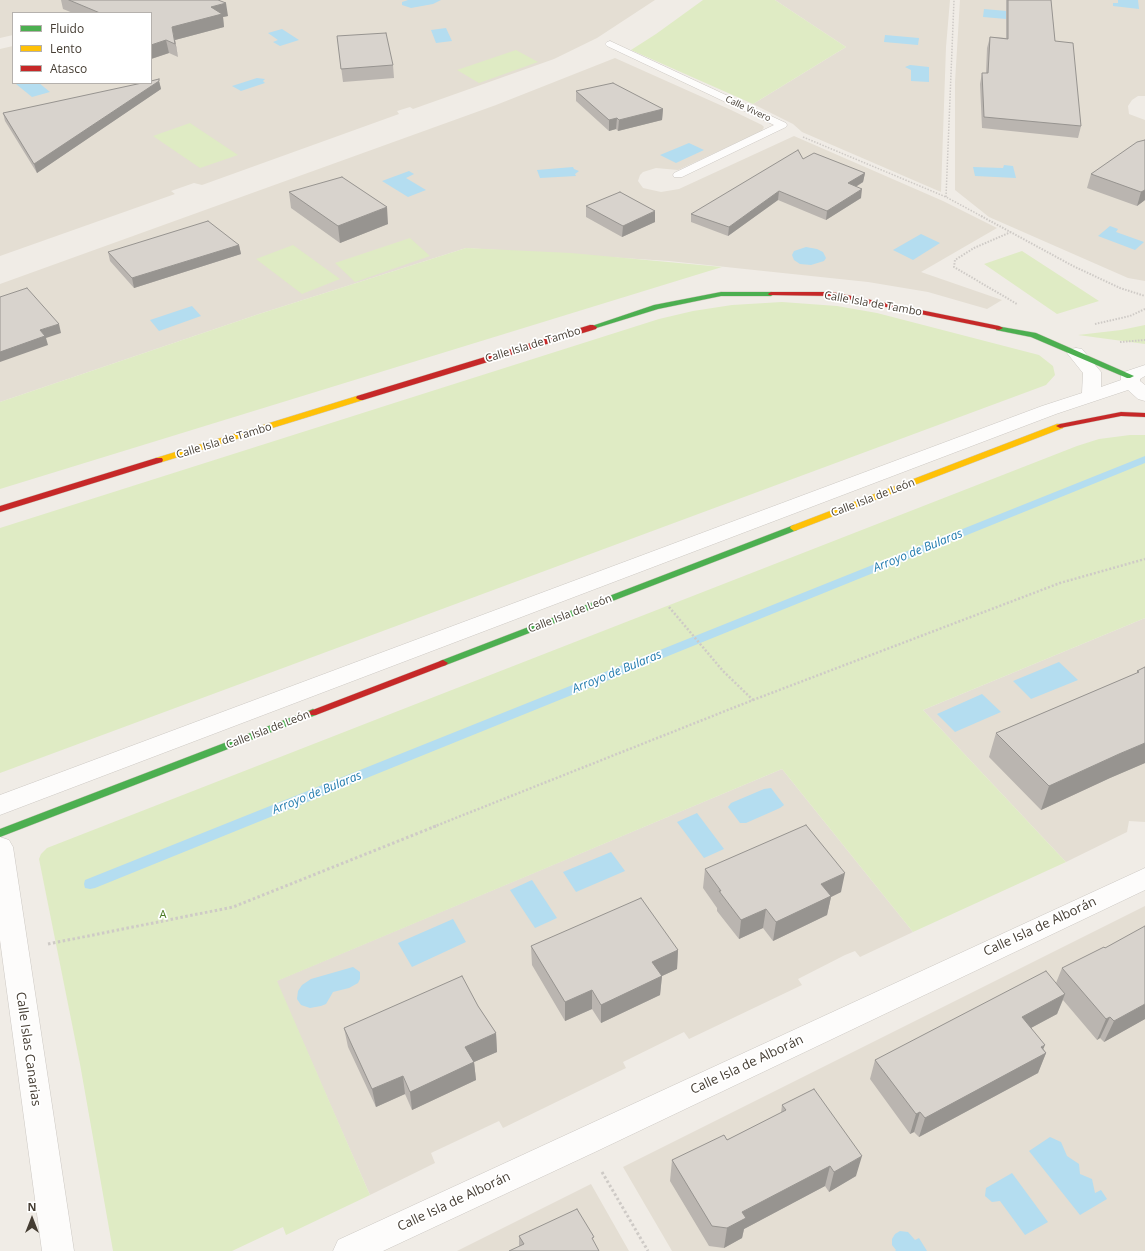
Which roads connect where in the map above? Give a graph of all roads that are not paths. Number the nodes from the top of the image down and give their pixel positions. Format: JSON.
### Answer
{"nodes":[{"id":1,"x":610,"y":44,"type":"dead end"},
{"id":2,"x":678,"y":175,"type":"dead end"},
{"id":3,"x":1076,"y":353,"type":"junction"},
{"id":4,"x":1138,"y":381,"type":"edge"},
{"id":5,"x":1091,"y":396,"type":"junction"},
{"id":6,"x":1145,"y":415,"type":"edge"},
{"id":7,"x":0,"y":509,"type":"edge"},
{"id":8,"x":0,"y":805,"type":"edge"},
{"id":9,"x":0,"y":833,"type":"edge"},
{"id":10,"x":0,"y":847,"type":"edge"},
{"id":11,"x":1145,"y":878,"type":"edge"},
{"id":12,"x":58,"y":1251,"type":"edge"},
{"id":13,"x":349,"y":1251,"type":"edge"}],
"edges":[{"from":1,"to":2,"type":"lane","name":"Calle Vivero"},
{"from":3,"to":4,"type":"street","name":"Calle Isla de Tambo"},
{"from":3,"to":5,"type":"street","name":"Calle Isla de Tambo"},
{"from":3,"to":7,"type":"street","name":"Calle Isla de Tambo"},
{"from":4,"to":5,"type":"street","name":"Calle Isla de León"},
{"from":5,"to":8,"type":"street","name":"Calle Isla de León"},
{"from":6,"to":9,"type":"street","name":"Calle Isla de León"},
{"from":10,"to":12,"type":"street","name":"Calle Islas Canarias"},
{"from":11,"to":13,"type":"street","name":"Calle Isla de Alborán"}]}
